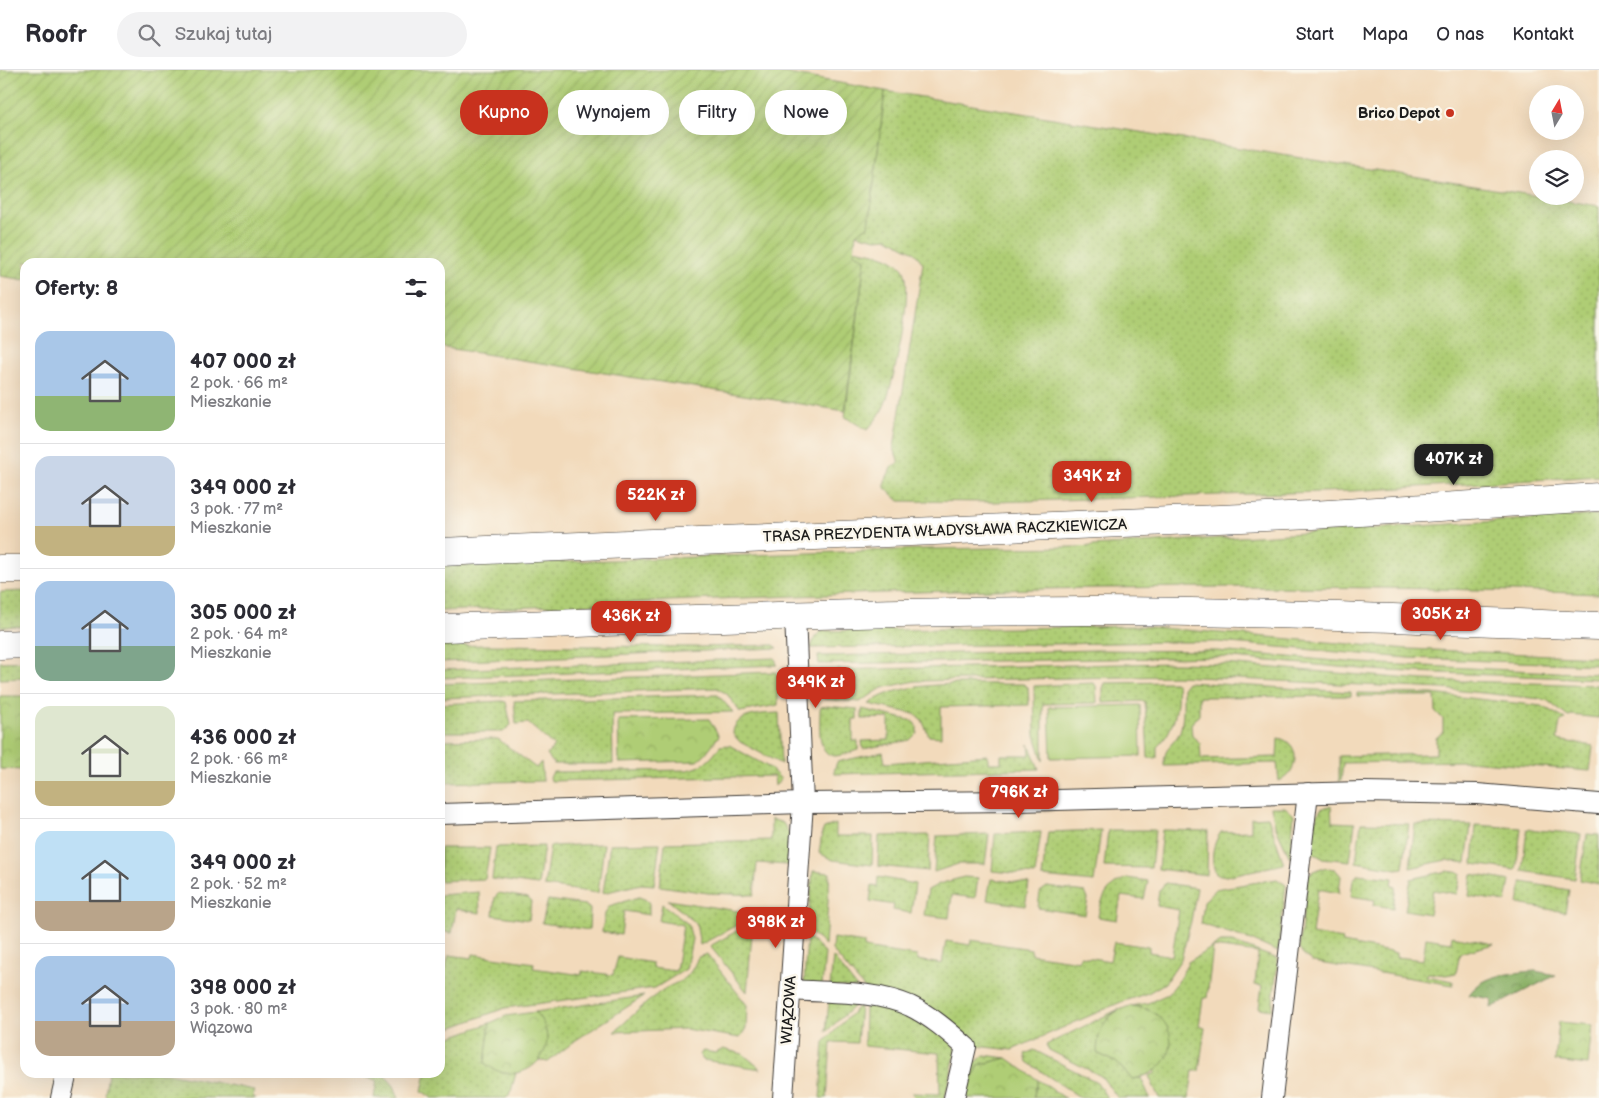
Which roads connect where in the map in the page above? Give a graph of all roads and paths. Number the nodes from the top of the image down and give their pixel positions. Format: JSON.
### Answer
{"nodes":[{"id":1,"x":1599,"y":497,"type":"edge"},
{"id":2,"x":445,"y":552,"type":"edge"},
{"id":3,"x":20,"y":568,"type":"edge"},
{"id":4,"x":0,"y":569,"type":"edge"},
{"id":5,"x":795,"y":616,"type":"junction"},
{"id":6,"x":1599,"y":626,"type":"edge"},
{"id":7,"x":445,"y":628,"type":"edge"},
{"id":8,"x":20,"y":644,"type":"edge"},
{"id":9,"x":0,"y":646,"type":"edge"},
{"id":10,"x":1308,"y":793,"type":"junction"},
{"id":11,"x":802,"y":803,"type":"junction"},
{"id":12,"x":1599,"y":804,"type":"edge"},
{"id":13,"x":445,"y":814,"type":"edge"},
{"id":14,"x":791,"y":990,"type":"junction"},
{"id":15,"x":66,"y":1078,"type":"edge"},
{"id":16,"x":61,"y":1098,"type":"edge"},
{"id":17,"x":783,"y":1098,"type":"edge"},
{"id":18,"x":954,"y":1098,"type":"edge"},
{"id":19,"x":1272,"y":1098,"type":"edge"}],
"edges":[{"from":1,"to":2,"type":"main road","name":"TRASA PREZYDENTA WŁADYSŁAWA RACZKIEWICZA"},
{"from":3,"to":4,"type":"main road"},
{"from":5,"to":6,"type":"main road"},
{"from":5,"to":7,"type":"main road"},
{"from":5,"to":11,"type":"street","name":"WIĄZOWA"},
{"from":8,"to":9,"type":"main road"},
{"from":10,"to":11,"type":"street"},
{"from":10,"to":12,"type":"street"},
{"from":10,"to":19,"type":"street"},
{"from":11,"to":13,"type":"street"},
{"from":11,"to":14,"type":"street","name":"WIĄZOWA"},
{"from":14,"to":17,"type":"street","name":"WIĄZOWA"},
{"from":14,"to":18,"type":"street"},
{"from":15,"to":16,"type":"street"}]}
